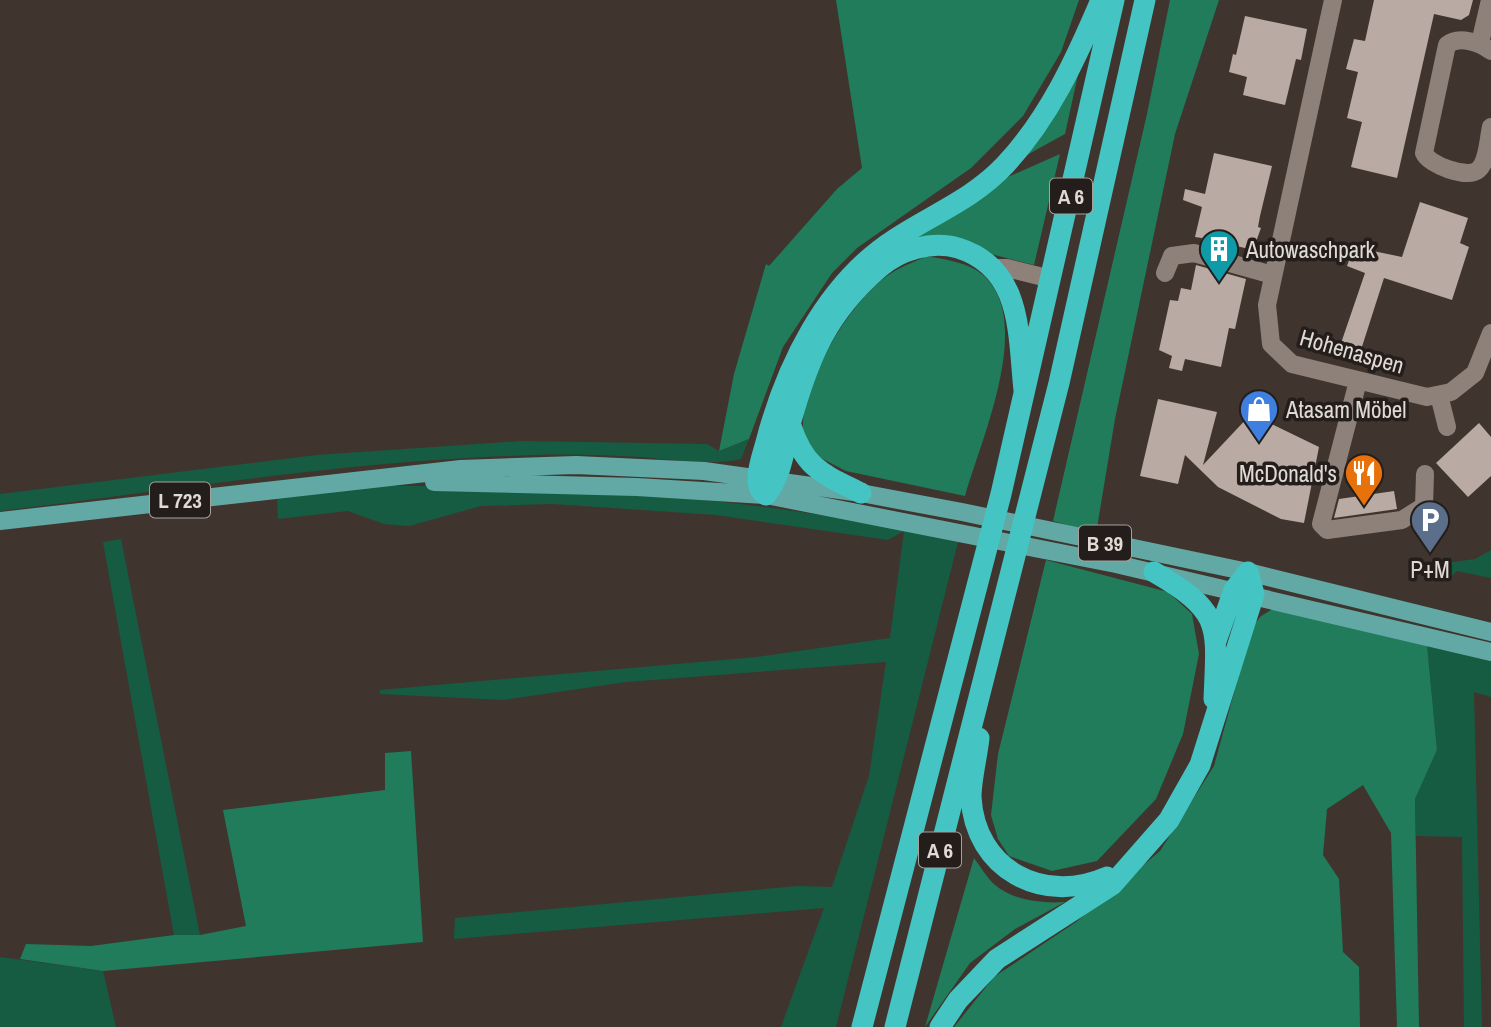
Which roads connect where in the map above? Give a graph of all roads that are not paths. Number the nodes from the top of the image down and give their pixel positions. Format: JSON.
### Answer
{"nodes":[{"id":1,"x":1101,"y":0,"type":"edge"},
{"id":2,"x":1114,"y":0,"type":"edge"},
{"id":3,"x":1145,"y":0,"type":"edge"},
{"id":4,"x":1333,"y":0,"type":"edge"},
{"id":5,"x":1490,"y":0,"type":"edge"},
{"id":6,"x":1486,"y":47,"type":"edge"},
{"id":7,"x":1491,"y":127,"type":"edge"},
{"id":8,"x":993,"y":268,"type":"junction"},
{"id":9,"x":1165,"y":273,"type":"dead end"},
{"id":10,"x":1273,"y":275,"type":"junction"},
{"id":11,"x":1051,"y":279,"type":"junction"},
{"id":12,"x":1491,"y":332,"type":"edge"},
{"id":13,"x":1358,"y":381,"type":"junction"},
{"id":14,"x":1024,"y":390,"type":"junction"},
{"id":15,"x":1439,"y":394,"type":"junction"},
{"id":16,"x":790,"y":424,"type":"junction"},
{"id":17,"x":1447,"y":428,"type":"dead end"},
{"id":18,"x":1425,"y":474,"type":"dead end"},
{"id":19,"x":767,"y":485,"type":"junction"},
{"id":20,"x":860,"y":493,"type":"junction"},
{"id":21,"x":797,"y":502,"type":"joint"},
{"id":22,"x":0,"y":522,"type":"edge"},
{"id":23,"x":1154,"y":572,"type":"junction"},
{"id":24,"x":1248,"y":572,"type":"junction"},
{"id":25,"x":1244,"y":592,"type":"junction"},
{"id":26,"x":1491,"y":632,"type":"edge"},
{"id":27,"x":1216,"y":641,"type":"junction"},
{"id":28,"x":1491,"y":652,"type":"edge"},
{"id":29,"x":985,"y":672,"type":"junction"},
{"id":30,"x":1212,"y":729,"type":"junction"},
{"id":31,"x":1128,"y":867,"type":"junction"},
{"id":32,"x":862,"y":1027,"type":"edge"},
{"id":33,"x":895,"y":1027,"type":"edge"},
{"id":34,"x":940,"y":1027,"type":"edge"}],
"edges":[{"from":1,"to":19,"type":"highway"},
{"from":2,"to":11,"type":"highway","number":"A 6"},
{"from":3,"to":29,"type":"highway","number":"A 6"},
{"from":4,"to":10,"type":"street","name":"Hohenaspen"},
{"from":5,"to":6,"type":"street"},
{"from":6,"to":7,"type":"street"},
{"from":8,"to":11,"type":"street"},
{"from":8,"to":14,"type":"highway"},
{"from":8,"to":16,"type":"highway"},
{"from":9,"to":10,"type":"street"},
{"from":10,"to":13,"type":"street","name":"Hohenaspen"},
{"from":11,"to":14,"type":"highway","number":"A 6"},
{"from":12,"to":15,"type":"street"},
{"from":13,"to":15,"type":"street","name":"Hohenaspen"},
{"from":13,"to":18,"type":"street"},
{"from":14,"to":32,"type":"highway","number":"A 6"},
{"from":15,"to":17,"type":"street"},
{"from":16,"to":19,"type":"highway"},
{"from":16,"to":20,"type":"highway"},
{"from":19,"to":20,"type":"main road","number":"L 723"},
{"from":19,"to":21,"type":"main road","number":"L 723"},
{"from":19,"to":22,"type":"main road","number":"L 723"},
{"from":20,"to":24,"type":"main road","number":"B 39"},
{"from":21,"to":23,"type":"main road","number":"B 39"},
{"from":23,"to":25,"type":"main road","number":"B 39"},
{"from":23,"to":27,"type":"highway"},
{"from":24,"to":25,"type":"highway"},
{"from":24,"to":26,"type":"main road","number":"B 39"},
{"from":25,"to":27,"type":"highway"},
{"from":25,"to":28,"type":"main road","number":"B 39"},
{"from":25,"to":30,"type":"highway"},
{"from":27,"to":30,"type":"highway"},
{"from":29,"to":31,"type":"highway"},
{"from":29,"to":33,"type":"highway","number":"A 6"},
{"from":30,"to":31,"type":"highway"},
{"from":31,"to":34,"type":"highway"}]}
